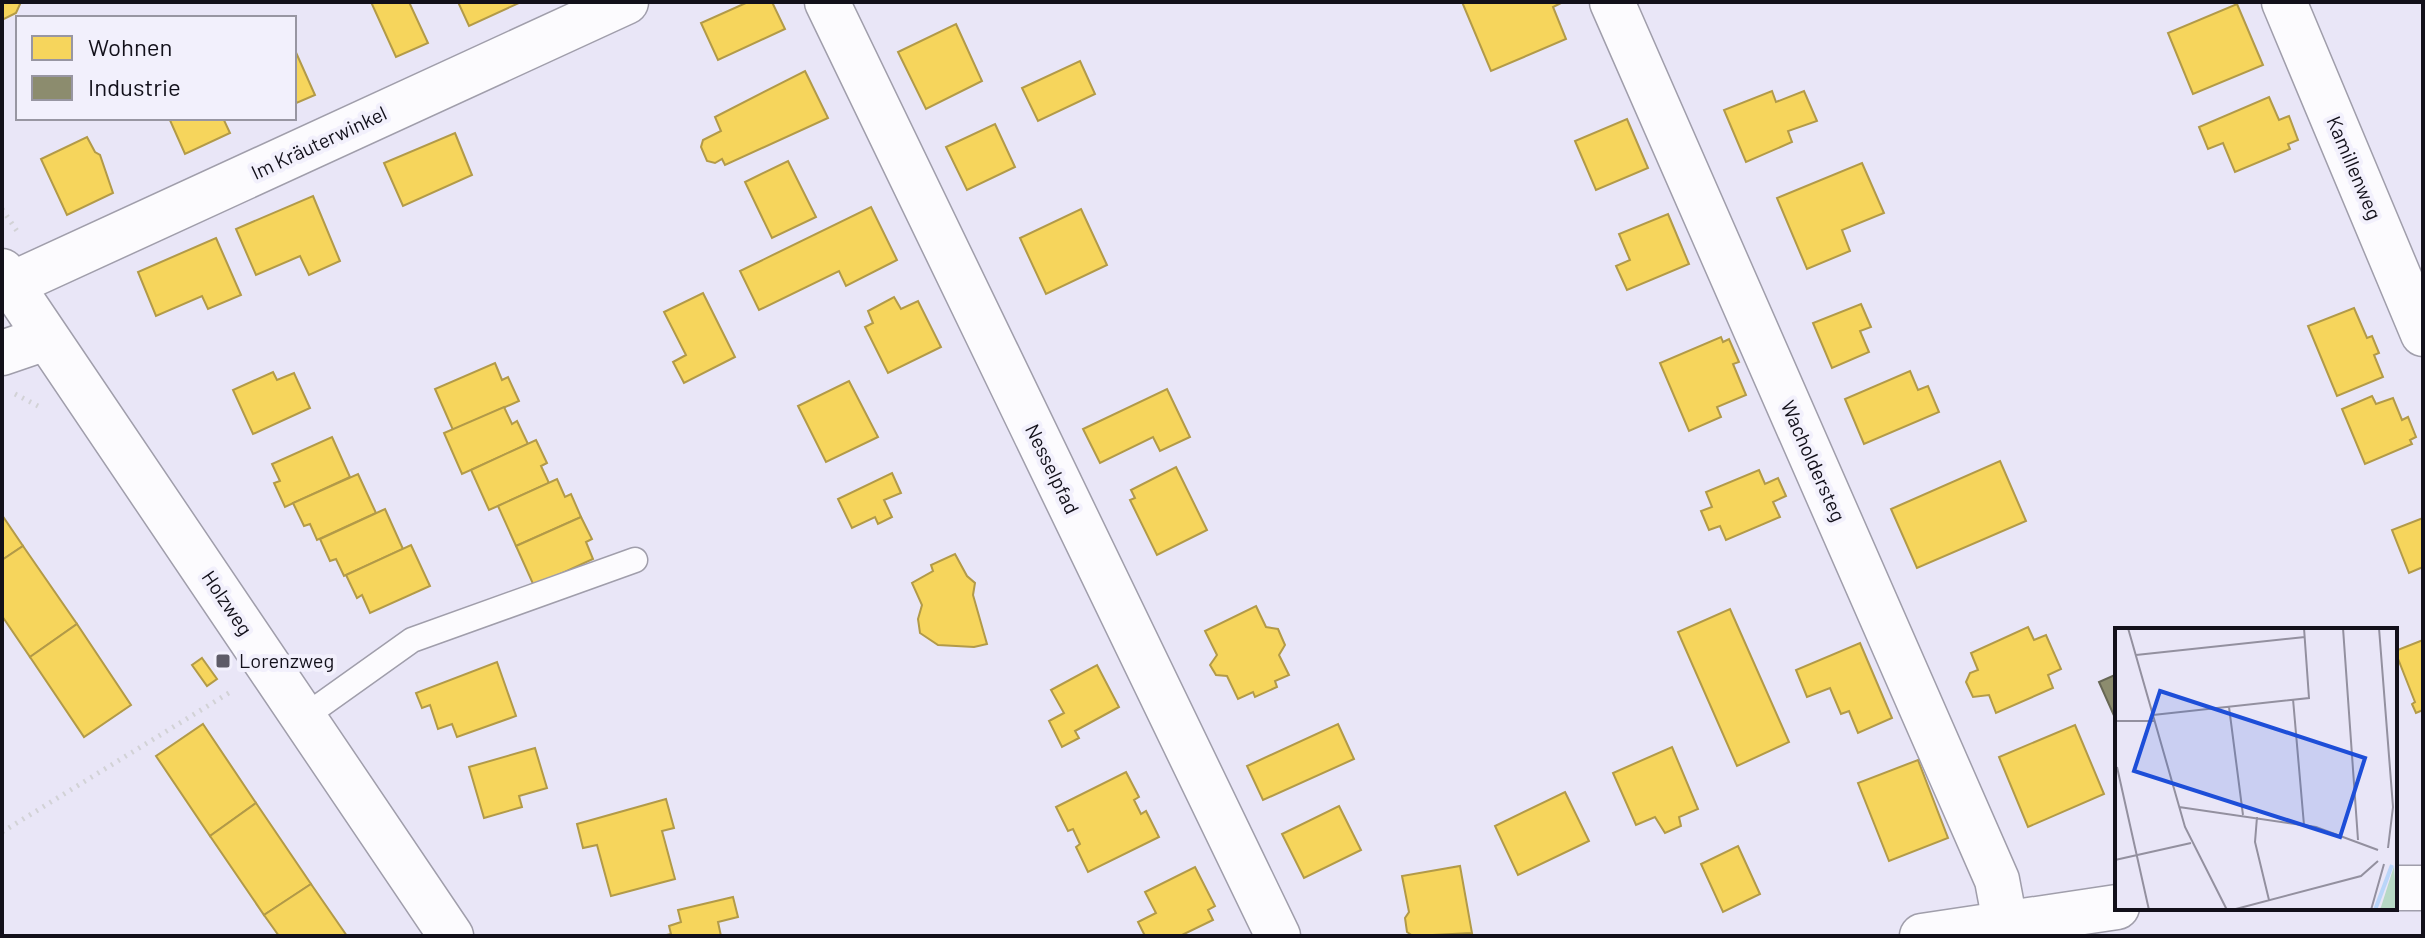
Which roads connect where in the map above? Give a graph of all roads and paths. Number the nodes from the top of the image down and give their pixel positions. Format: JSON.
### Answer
{"nodes":[{"id":1,"x":626,"y":2,"type":"edge"},
{"id":2,"x":827,"y":2,"type":"edge"},
{"id":3,"x":1612,"y":2,"type":"edge"},
{"id":4,"x":2284,"y":2,"type":"edge"},
{"id":5,"x":7,"y":278,"type":"edge"},
{"id":6,"x":2423,"y":334,"type":"edge"},
{"id":7,"x":46,"y":338,"type":"junction"},
{"id":8,"x":2,"y":353,"type":"edge"},
{"id":9,"x":635,"y":560,"type":"dead end"},
{"id":10,"x":270,"y":667,"type":"junction"},
{"id":11,"x":304,"y":717,"type":"junction"},
{"id":12,"x":2,"y":832,"type":"edge"},
{"id":13,"x":2397,"y":888,"type":"edge"},
{"id":14,"x":2423,"y":888,"type":"edge"},
{"id":15,"x":2115,"y":907,"type":"edge"},
{"id":16,"x":2005,"y":922,"type":"junction"},
{"id":17,"x":451,"y":936,"type":"edge"},
{"id":18,"x":1278,"y":936,"type":"edge"},
{"id":19,"x":1922,"y":936,"type":"edge"}],
"edges":[{"from":1,"to":5,"type":"street","name":"Im Kräuterwinkel"},
{"from":2,"to":18,"type":"street","name":"Nesselpfad"},
{"from":3,"to":16,"type":"street","name":"Wacholdersteg"},
{"from":4,"to":6,"type":"street","name":"Kamillenweg"},
{"from":5,"to":7,"type":"street","name":"Holzweg"},
{"from":7,"to":8,"type":"street"},
{"from":7,"to":10,"type":"street","name":"Holzweg"},
{"from":9,"to":11,"type":"lane"},
{"from":10,"to":11,"type":"street","name":"Holzweg"},
{"from":10,"to":12,"type":"path"},
{"from":11,"to":17,"type":"street","name":"Holzweg"},
{"from":13,"to":14,"type":"street"},
{"from":15,"to":16,"type":"street"},
{"from":16,"to":19,"type":"street"}]}
